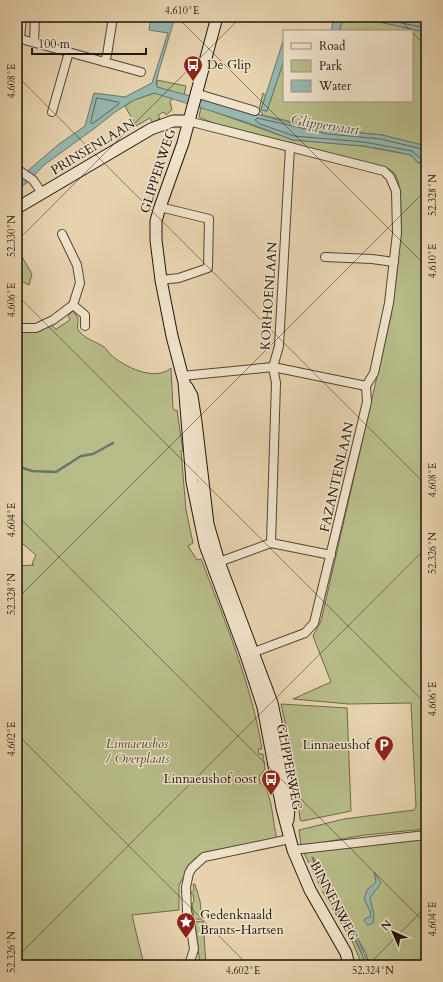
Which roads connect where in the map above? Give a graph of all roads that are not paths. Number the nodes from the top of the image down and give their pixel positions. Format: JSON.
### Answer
{"nodes":[{"id":1,"x":22,"y":17,"type":"edge"},
{"id":2,"x":35,"y":17,"type":"edge"},
{"id":3,"x":113,"y":17,"type":"edge"},
{"id":4,"x":217,"y":17,"type":"edge"},
{"id":5,"x":18,"y":38,"type":"edge"},
{"id":6,"x":34,"y":42,"type":"junction"},
{"id":7,"x":69,"y":52,"type":"junction"},
{"id":8,"x":104,"y":62,"type":"junction"},
{"id":9,"x":141,"y":72,"type":"dead end"},
{"id":10,"x":195,"y":93,"type":"junction"},
{"id":11,"x":255,"y":111,"type":"dead end"},
{"id":12,"x":52,"y":112,"type":"dead end"},
{"id":13,"x":188,"y":121,"type":"junction"},
{"id":14,"x":290,"y":147,"type":"junction"},
{"id":15,"x":20,"y":170,"type":"edge"},
{"id":16,"x":42,"y":194,"type":"junction"},
{"id":17,"x":160,"y":207,"type":"junction"},
{"id":18,"x":17,"y":208,"type":"edge"},
{"id":19,"x":62,"y":234,"type":"dead end"},
{"id":20,"x":325,"y":256,"type":"dead end"},
{"id":21,"x":394,"y":262,"type":"junction"},
{"id":22,"x":161,"y":280,"type":"junction"},
{"id":23,"x":73,"y":305,"type":"junction"},
{"id":24,"x":85,"y":326,"type":"dead end"},
{"id":25,"x":17,"y":328,"type":"edge"},
{"id":26,"x":273,"y":367,"type":"junction"},
{"id":27,"x":183,"y":379,"type":"junction"},
{"id":28,"x":366,"y":386,"type":"junction"},
{"id":29,"x":271,"y":543,"type":"junction"},
{"id":30,"x":331,"y":555,"type":"junction"},
{"id":31,"x":215,"y":564,"type":"junction"},
{"id":32,"x":250,"y":654,"type":"junction"},
{"id":33,"x":288,"y":827,"type":"joint"},
{"id":34,"x":426,"y":835,"type":"edge"},
{"id":35,"x":290,"y":839,"type":"junction"},
{"id":36,"x":293,"y":850,"type":"junction"},
{"id":37,"x":191,"y":964,"type":"edge"},
{"id":38,"x":350,"y":965,"type":"edge"}],
"edges":[{"from":1,"to":5,"type":"street"},
{"from":2,"to":6,"type":"street"},
{"from":3,"to":8,"type":"street"},
{"from":4,"to":10,"type":"street","name":"GLIPPERWEG"},
{"from":5,"to":6,"type":"street"},
{"from":6,"to":7,"type":"street"},
{"from":7,"to":8,"type":"street"},
{"from":7,"to":12,"type":"street"},
{"from":8,"to":9,"type":"street"},
{"from":10,"to":11,"type":"street"},
{"from":10,"to":13,"type":"street","name":"GLIPPERWEG"},
{"from":13,"to":14,"type":"street","name":"FAZANTENLAAN"},
{"from":13,"to":16,"type":"street","name":"PRINSENLAAN"},
{"from":13,"to":17,"type":"street","name":"GLIPPERWEG"},
{"from":14,"to":21,"type":"street","name":"FAZANTENLAAN"},
{"from":14,"to":26,"type":"street","name":"KORHOENLAAN"},
{"from":15,"to":16,"type":"street"},
{"from":16,"to":18,"type":"street","name":"PRINSENLAAN"},
{"from":17,"to":22,"type":"street","name":"GLIPPERWEG"},
{"from":17,"to":22,"type":"street"},
{"from":19,"to":23,"type":"street"},
{"from":20,"to":21,"type":"street"},
{"from":21,"to":28,"type":"street","name":"FAZANTENLAAN"},
{"from":22,"to":27,"type":"street","name":"GLIPPERWEG"},
{"from":23,"to":24,"type":"street"},
{"from":23,"to":25,"type":"street"},
{"from":26,"to":27,"type":"street"},
{"from":26,"to":28,"type":"street"},
{"from":26,"to":29,"type":"street","name":"KORHOENLAAN"},
{"from":27,"to":31,"type":"street","name":"GLIPPERWEG"},
{"from":28,"to":30,"type":"street","name":"FAZANTENLAAN"},
{"from":29,"to":30,"type":"street"},
{"from":29,"to":31,"type":"street"},
{"from":30,"to":32,"type":"street","name":"FAZANTENLAAN"},
{"from":31,"to":32,"type":"street","name":"GLIPPERWEG"},
{"from":32,"to":33,"type":"street","name":"GLIPPERWEG"},
{"from":33,"to":35,"type":"street","name":"BINNENWEG"},
{"from":34,"to":36,"type":"street"},
{"from":35,"to":36,"type":"street","name":"BINNENWEG"},
{"from":35,"to":37,"type":"street"},
{"from":36,"to":38,"type":"street","name":"BINNENWEG"}]}
